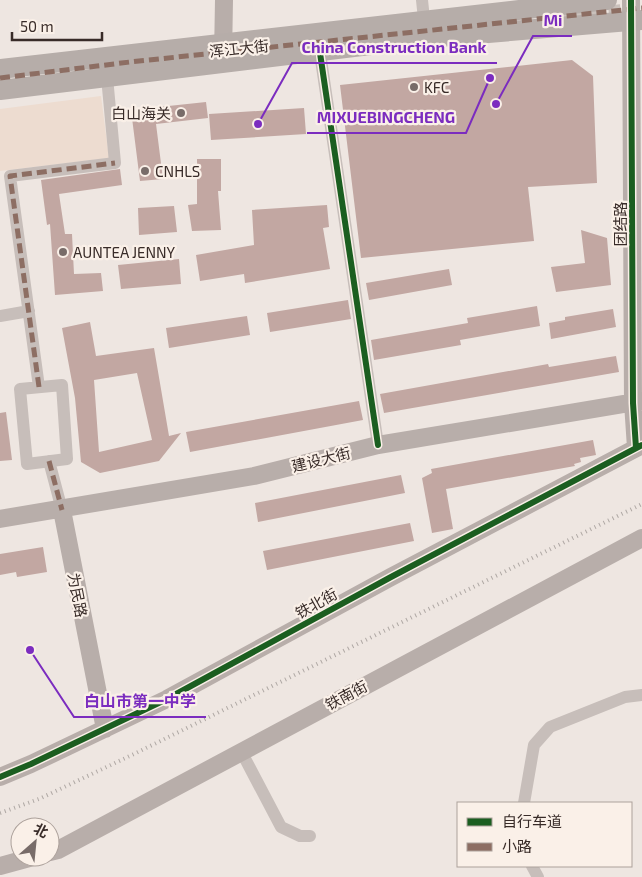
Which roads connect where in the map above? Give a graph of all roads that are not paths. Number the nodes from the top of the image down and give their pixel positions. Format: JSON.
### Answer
{"nodes":[{"id":1,"x":224,"y":0,"type":"edge"},
{"id":2,"x":607,"y":0,"type":"edge"},
{"id":3,"x":616,"y":0,"type":"edge"},
{"id":4,"x":631,"y":0,"type":"edge"},
{"id":5,"x":423,"y":10,"type":"edge"},
{"id":6,"x":637,"y":20,"type":"edge"},
{"id":7,"x":320,"y":52,"type":"junction"},
{"id":8,"x":223,"y":53,"type":"junction"},
{"id":9,"x":0,"y":69,"type":"edge"},
{"id":10,"x":107,"y":77,"type":"junction"},
{"id":11,"x":0,"y":90,"type":"edge"},
{"id":12,"x":29,"y":311,"type":"junction"},
{"id":13,"x":0,"y":316,"type":"edge"},
{"id":14,"x":39,"y":387,"type":"junction"},
{"id":15,"x":638,"y":402,"type":"edge"},
{"id":16,"x":378,"y":445,"type":"junction"},
{"id":17,"x":639,"y":446,"type":"edge"},
{"id":18,"x":48,"y":461,"type":"junction"},
{"id":19,"x":62,"y":510,"type":"junction"},
{"id":20,"x":0,"y":519,"type":"edge"},
{"id":21,"x":642,"y":538,"type":"edge"},
{"id":22,"x":642,"y":695,"type":"edge"},
{"id":23,"x":105,"y":730,"type":"junction"},
{"id":24,"x":241,"y":752,"type":"junction"},
{"id":25,"x":0,"y":777,"type":"edge"},
{"id":26,"x":524,"y":802,"type":"edge"},
{"id":27,"x":310,"y":836,"type":"dead end"},
{"id":28,"x":60,"y":849,"type":"edge"}],
"edges":[{"from":1,"to":8,"type":"street"},
{"from":2,"to":5,"type":"main road","name":"浑江大街"},
{"from":3,"to":6,"type":"street"},
{"from":4,"to":6,"type":"street","name":"团结路"},
{"from":5,"to":8,"type":"main road","name":"浑江大街"},
{"from":6,"to":7,"type":"main road","name":"浑江大街"},
{"from":6,"to":15,"type":"street","name":"团结路"},
{"from":7,"to":8,"type":"main road","name":"浑江大街"},
{"from":7,"to":16,"type":"street"},
{"from":8,"to":9,"type":"main road","name":"浑江大街"},
{"from":8,"to":10,"type":"main road","name":"浑江大街"},
{"from":10,"to":11,"type":"main road","name":"浑江大街"},
{"from":10,"to":12,"type":"street"},
{"from":12,"to":13,"type":"street"},
{"from":12,"to":14,"type":"street"},
{"from":14,"to":18,"type":"street"},
{"from":14,"to":18,"type":"street"},
{"from":15,"to":16,"type":"street","name":"建设大街"},
{"from":15,"to":17,"type":"street","name":"团结路"},
{"from":16,"to":19,"type":"street","name":"建设大街"},
{"from":17,"to":23,"type":"street","name":"铁北街"},
{"from":18,"to":19,"type":"street","name":"为民路"},
{"from":19,"to":20,"type":"street","name":"建设大街"},
{"from":19,"to":23,"type":"street","name":"为民路"},
{"from":21,"to":24,"type":"street","name":"铁南街"},
{"from":22,"to":26,"type":"street"},
{"from":23,"to":25,"type":"street","name":"铁北街"},
{"from":24,"to":27,"type":"street"},
{"from":24,"to":28,"type":"street","name":"铁南街"}]}
